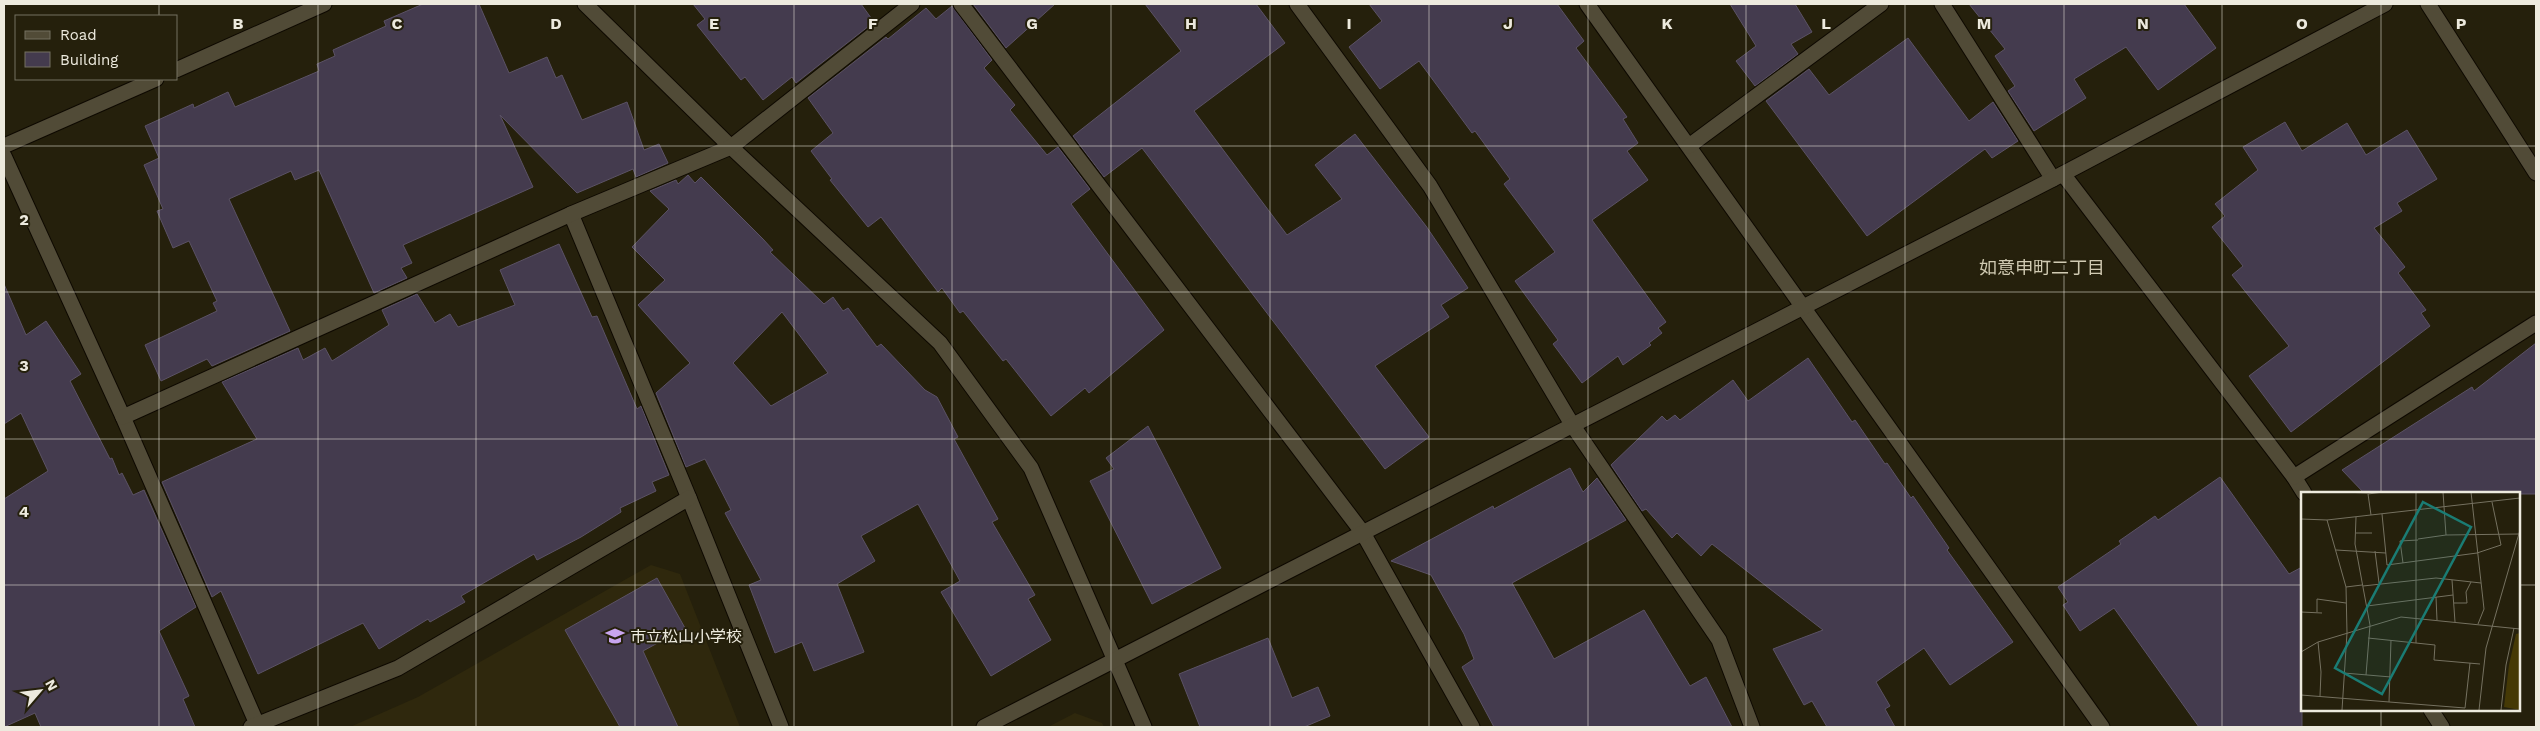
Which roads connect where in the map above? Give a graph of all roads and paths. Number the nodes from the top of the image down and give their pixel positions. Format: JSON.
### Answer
{"nodes":[{"id":1,"x":324,"y":4,"type":"edge"},
{"id":2,"x":585,"y":4,"type":"edge"},
{"id":3,"x":912,"y":4,"type":"edge"},
{"id":4,"x":961,"y":4,"type":"edge"},
{"id":5,"x":1296,"y":4,"type":"edge"},
{"id":6,"x":1587,"y":4,"type":"edge"},
{"id":7,"x":1881,"y":4,"type":"edge"},
{"id":8,"x":1942,"y":4,"type":"edge"},
{"id":9,"x":2385,"y":4,"type":"edge"},
{"id":10,"x":2428,"y":4,"type":"edge"},
{"id":11,"x":178,"y":69,"type":"edge"},
{"id":12,"x":154,"y":80,"type":"edge"},
{"id":13,"x":4,"y":146,"type":"edge"},
{"id":14,"x":731,"y":146,"type":"junction"},
{"id":15,"x":1689,"y":146,"type":"junction"},
{"id":16,"x":4,"y":156,"type":"edge"},
{"id":17,"x":2536,"y":173,"type":"edge"},
{"id":18,"x":2058,"y":176,"type":"junction"},
{"id":19,"x":571,"y":214,"type":"junction"},
{"id":20,"x":1803,"y":307,"type":"junction"},
{"id":21,"x":2536,"y":322,"type":"edge"},
{"id":22,"x":123,"y":417,"type":"junction"},
{"id":23,"x":1574,"y":426,"type":"junction"},
{"id":24,"x":2294,"y":477,"type":"junction"},
{"id":25,"x":2303,"y":492,"type":"edge"},
{"id":26,"x":690,"y":498,"type":"junction"},
{"id":27,"x":1363,"y":533,"type":"junction"},
{"id":28,"x":1115,"y":659,"type":"junction"},
{"id":29,"x":2432,"y":711,"type":"edge"},
{"id":30,"x":254,"y":726,"type":"edge"},
{"id":31,"x":781,"y":727,"type":"edge"},
{"id":32,"x":984,"y":727,"type":"edge"},
{"id":33,"x":1144,"y":727,"type":"edge"},
{"id":34,"x":1472,"y":727,"type":"edge"},
{"id":35,"x":1752,"y":727,"type":"edge"},
{"id":36,"x":2102,"y":727,"type":"edge"},
{"id":37,"x":2442,"y":727,"type":"edge"}],
"edges":[{"from":1,"to":11,"type":"street"},
{"from":2,"to":14,"type":"street"},
{"from":3,"to":14,"type":"street"},
{"from":4,"to":27,"type":"street"},
{"from":5,"to":23,"type":"street"},
{"from":6,"to":15,"type":"street"},
{"from":7,"to":15,"type":"street"},
{"from":8,"to":18,"type":"street"},
{"from":9,"to":18,"type":"street"},
{"from":10,"to":17,"type":"street"},
{"from":12,"to":13,"type":"street"},
{"from":14,"to":19,"type":"street"},
{"from":14,"to":28,"type":"street"},
{"from":15,"to":20,"type":"street"},
{"from":16,"to":22,"type":"street"},
{"from":18,"to":20,"type":"street"},
{"from":18,"to":24,"type":"street"},
{"from":19,"to":22,"type":"street"},
{"from":19,"to":26,"type":"street"},
{"from":20,"to":23,"type":"street"},
{"from":20,"to":36,"type":"street"},
{"from":21,"to":24,"type":"street"},
{"from":22,"to":30,"type":"street"},
{"from":23,"to":27,"type":"street"},
{"from":23,"to":35,"type":"street"},
{"from":24,"to":25,"type":"street"},
{"from":26,"to":30,"type":"street"},
{"from":26,"to":31,"type":"street"},
{"from":27,"to":28,"type":"street"},
{"from":27,"to":34,"type":"street"},
{"from":28,"to":32,"type":"street"},
{"from":28,"to":33,"type":"street"},
{"from":29,"to":37,"type":"street"}]}
